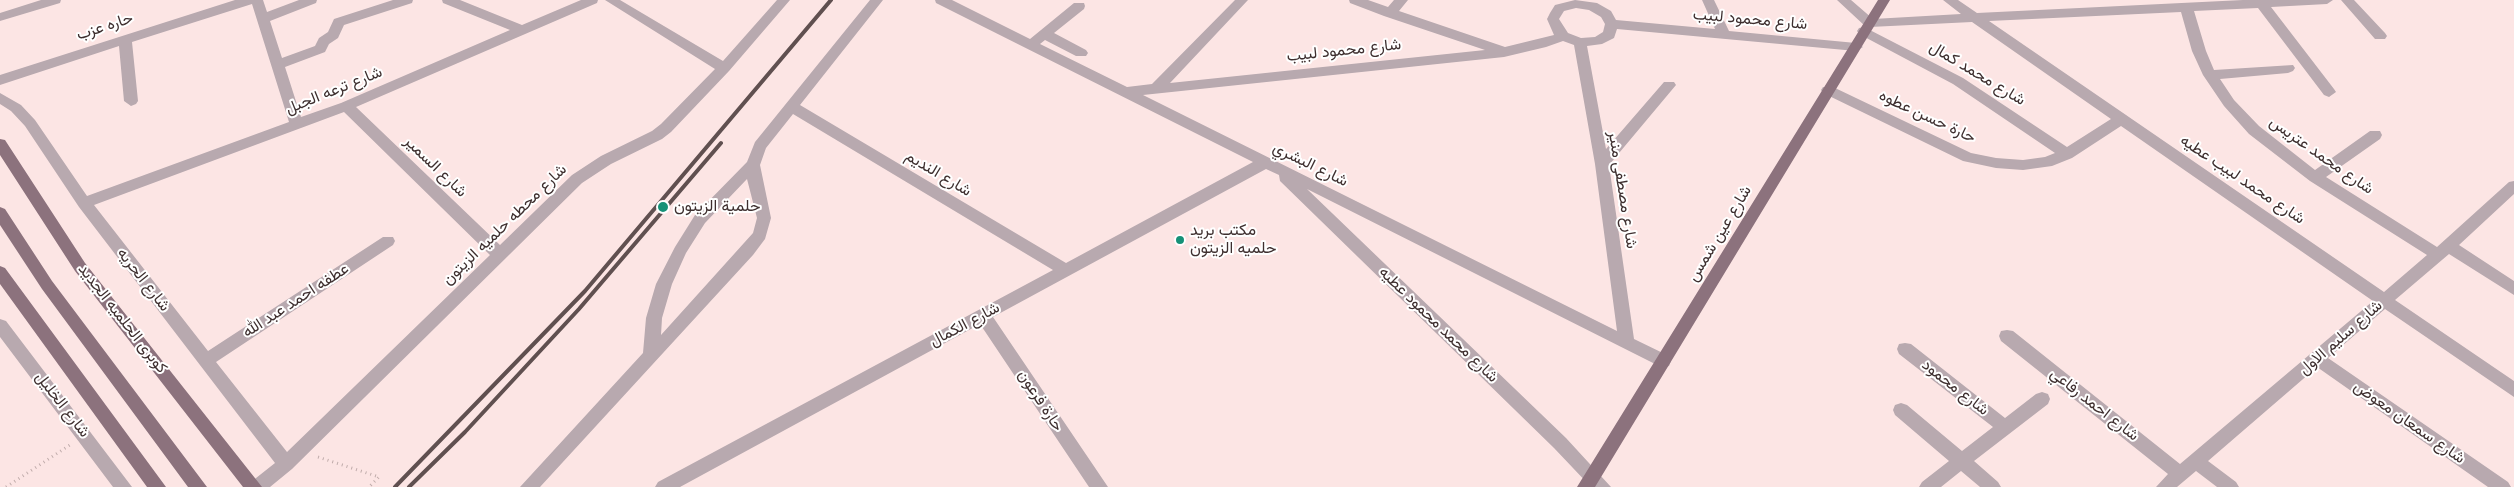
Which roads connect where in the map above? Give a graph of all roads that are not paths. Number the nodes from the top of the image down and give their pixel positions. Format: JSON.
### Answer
{"nodes":[{"id":1,"x":55,"y":0,"type":"edge"},
{"id":2,"x":249,"y":0,"type":"edge"},
{"id":3,"x":257,"y":0,"type":"edge"},
{"id":4,"x":311,"y":0,"type":"edge"},
{"id":5,"x":406,"y":0,"type":"edge"},
{"id":6,"x":448,"y":0,"type":"edge"},
{"id":7,"x":592,"y":0,"type":"edge"},
{"id":8,"x":611,"y":0,"type":"edge"},
{"id":9,"x":784,"y":0,"type":"edge"},
{"id":10,"x":877,"y":0,"type":"edge"},
{"id":11,"x":941,"y":0,"type":"edge"},
{"id":12,"x":1242,"y":0,"type":"edge"},
{"id":13,"x":1355,"y":0,"type":"edge"},
{"id":14,"x":1402,"y":0,"type":"edge"},
{"id":15,"x":1708,"y":0,"type":"edge"},
{"id":16,"x":1843,"y":0,"type":"edge"},
{"id":17,"x":1884,"y":0,"type":"edge"},
{"id":18,"x":1949,"y":0,"type":"edge"},
{"id":19,"x":2326,"y":0,"type":"edge"},
{"id":20,"x":2347,"y":0,"type":"edge"},
{"id":21,"x":1576,"y":2,"type":"edge"},
{"id":22,"x":2261,"y":3,"type":"junction"},
{"id":23,"x":1079,"y":6,"type":"dead end"},
{"id":24,"x":2186,"y":7,"type":"junction"},
{"id":25,"x":1389,"y":13,"type":"junction"},
{"id":26,"x":0,"y":17,"type":"edge"},
{"id":27,"x":1975,"y":18,"type":"junction"},
{"id":28,"x":263,"y":19,"type":"junction"},
{"id":29,"x":1612,"y":24,"type":"junction"},
{"id":30,"x":1867,"y":27,"type":"junction"},
{"id":31,"x":522,"y":30,"type":"junction"},
{"id":32,"x":1044,"y":34,"type":"junction"},
{"id":33,"x":1724,"y":35,"type":"junction"},
{"id":34,"x":1563,"y":36,"type":"junction"},
{"id":35,"x":2380,"y":36,"type":"dead end"},
{"id":36,"x":125,"y":39,"type":"junction"},
{"id":37,"x":1580,"y":42,"type":"junction"},
{"id":38,"x":1030,"y":45,"type":"junction"},
{"id":39,"x":1856,"y":47,"type":"junction"},
{"id":40,"x":1504,"y":52,"type":"junction"},
{"id":41,"x":1081,"y":53,"type":"dead end"},
{"id":42,"x":277,"y":65,"type":"junction"},
{"id":43,"x":724,"y":68,"type":"junction"},
{"id":44,"x":2288,"y":68,"type":"dead end"},
{"id":45,"x":2210,"y":74,"type":"junction"},
{"id":46,"x":0,"y":80,"type":"edge"},
{"id":47,"x":1669,"y":85,"type":"dead end"},
{"id":48,"x":1156,"y":88,"type":"junction"},
{"id":49,"x":1828,"y":90,"type":"junction"},
{"id":50,"x":1126,"y":92,"type":"junction"},
{"id":51,"x":2329,"y":92,"type":"dead end"},
{"id":52,"x":0,"y":98,"type":"edge"},
{"id":53,"x":131,"y":101,"type":"dead end"},
{"id":54,"x":346,"y":106,"type":"junction"},
{"id":55,"x":792,"y":107,"type":"junction"},
{"id":56,"x":2122,"y":118,"type":"junction"},
{"id":57,"x":297,"y":125,"type":"junction"},
{"id":58,"x":2375,"y":135,"type":"dead end"},
{"id":59,"x":3,"y":150,"type":"edge"},
{"id":60,"x":2067,"y":154,"type":"junction"},
{"id":61,"x":1269,"y":164,"type":"junction"},
{"id":62,"x":1602,"y":164,"type":"junction"},
{"id":63,"x":753,"y":165,"type":"junction"},
{"id":64,"x":2315,"y":177,"type":"junction"},
{"id":65,"x":2514,"y":186,"type":"edge"},
{"id":66,"x":84,"y":203,"type":"junction"},
{"id":67,"x":0,"y":213,"type":"edge"},
{"id":68,"x":388,"y":241,"type":"dead end"},
{"id":69,"x":2443,"y":250,"type":"junction"},
{"id":70,"x":499,"y":254,"type":"junction"},
{"id":71,"x":1066,"y":270,"type":"junction"},
{"id":72,"x":0,"y":272,"type":"edge"},
{"id":73,"x":2514,"y":289,"type":"edge"},
{"id":74,"x":2383,"y":301,"type":"junction"},
{"id":75,"x":983,"y":315,"type":"junction"},
{"id":76,"x":0,"y":325,"type":"edge"},
{"id":77,"x":2007,"y":336,"type":"dead end"},
{"id":78,"x":1627,"y":343,"type":"junction"},
{"id":79,"x":1906,"y":349,"type":"dead end"},
{"id":80,"x":651,"y":354,"type":"junction"},
{"id":81,"x":2316,"y":359,"type":"junction"},
{"id":82,"x":205,"y":361,"type":"junction"},
{"id":83,"x":1663,"y":361,"type":"junction"},
{"id":84,"x":2514,"y":390,"type":"edge"},
{"id":85,"x":2042,"y":399,"type":"dead end"},
{"id":86,"x":1901,"y":410,"type":"dead end"},
{"id":87,"x":2006,"y":427,"type":"junction"},
{"id":88,"x":1961,"y":461,"type":"junction"},
{"id":89,"x":2196,"y":462,"type":"junction"},
{"id":90,"x":286,"y":464,"type":"junction"},
{"id":91,"x":2180,"y":474,"type":"junction"},
{"id":92,"x":683,"y":482,"type":"edge"},
{"id":93,"x":1594,"y":483,"type":"edge"},
{"id":94,"x":123,"y":487,"type":"edge"},
{"id":95,"x":157,"y":487,"type":"edge"},
{"id":96,"x":198,"y":487,"type":"edge"},
{"id":97,"x":255,"y":487,"type":"edge"},
{"id":98,"x":529,"y":487,"type":"edge"},
{"id":99,"x":664,"y":487,"type":"edge"},
{"id":100,"x":1099,"y":487,"type":"edge"},
{"id":101,"x":1928,"y":487,"type":"edge"},
{"id":102,"x":1992,"y":487,"type":"edge"},
{"id":103,"x":2165,"y":487,"type":"edge"},
{"id":104,"x":2230,"y":487,"type":"edge"},
{"id":105,"x":2502,"y":487,"type":"edge"}],
"edges":[{"from":1,"to":26,"type":"street"},
{"from":2,"to":36,"type":"street","name":"حاره عزب"},
{"from":3,"to":28,"type":"street"},
{"from":4,"to":28,"type":"street"},
{"from":5,"to":42,"type":"street"},
{"from":6,"to":31,"type":"street"},
{"from":7,"to":31,"type":"street","name":"شارع ترعه الجبل"},
{"from":8,"to":43,"type":"street"},
{"from":9,"to":43,"type":"street","name":"شارع محطه حلميه الزيتون"},
{"from":10,"to":55,"type":"street"},
{"from":11,"to":38,"type":"street","name":"شارع البشري"},
{"from":12,"to":48,"type":"street"},
{"from":13,"to":25,"type":"street"},
{"from":14,"to":25,"type":"street"},
{"from":15,"to":33,"type":"street"},
{"from":16,"to":30,"type":"street","name":"شارع محمد كمال"},
{"from":17,"to":30,"type":"main road","name":"شارع عين شمس"},
{"from":18,"to":27,"type":"street","name":"شارع محمد لبيب عطيه"},
{"from":19,"to":22,"type":"street"},
{"from":20,"to":35,"type":"street"},
{"from":21,"to":29,"type":"street"},
{"from":21,"to":34,"type":"street"},
{"from":22,"to":24,"type":"street"},
{"from":22,"to":51,"type":"street"},
{"from":23,"to":32,"type":"street"},
{"from":24,"to":27,"type":"street"},
{"from":24,"to":45,"type":"street","name":"شارع محمد عتريس"},
{"from":25,"to":40,"type":"street"},
{"from":27,"to":30,"type":"street"},
{"from":27,"to":56,"type":"street","name":"شارع محمد لبيب عطيه"},
{"from":28,"to":42,"type":"street"},
{"from":29,"to":33,"type":"street","name":"شارع محمود لبيب"},
{"from":29,"to":37,"type":"street"},
{"from":30,"to":39,"type":"main road","name":"شارع عين شمس"},
{"from":30,"to":60,"type":"street","name":"شارع محمد كمال"},
{"from":31,"to":54,"type":"street","name":"شارع ترعه الجبل"},
{"from":32,"to":38,"type":"street"},
{"from":32,"to":41,"type":"street"},
{"from":33,"to":39,"type":"street","name":"شارع محمود لبيب"},
{"from":34,"to":37,"type":"street"},
{"from":34,"to":40,"type":"street","name":"شارع محمود لبيب"},
{"from":36,"to":46,"type":"street","name":"حاره عزب"},
{"from":36,"to":53,"type":"street"},
{"from":37,"to":62,"type":"street","name":"شارع مصطفى منير"},
{"from":38,"to":50,"type":"street","name":"شارع البشري"},
{"from":39,"to":49,"type":"main road","name":"شارع عين شمس"},
{"from":40,"to":48,"type":"street","name":"شارع محمود لبيب"},
{"from":42,"to":57,"type":"street"},
{"from":43,"to":70,"type":"street","name":"شارع محطه حلميه الزيتون"},
{"from":44,"to":45,"type":"street"},
{"from":45,"to":64,"type":"street","name":"شارع محمد عتريس"},
{"from":47,"to":62,"type":"street"},
{"from":48,"to":50,"type":"street","name":"شارع محمود لبيب"},
{"from":49,"to":60,"type":"street","name":"حارة حسن عطوه"},
{"from":49,"to":83,"type":"main road","name":"شارع عين شمس"},
{"from":50,"to":61,"type":"street","name":"شارع البشري"},
{"from":52,"to":66,"type":"street","name":"شارع الحريه"},
{"from":54,"to":57,"type":"street","name":"شارع ترعه الجبل"},
{"from":54,"to":70,"type":"street","name":"شارع السمير"},
{"from":55,"to":63,"type":"street"},
{"from":55,"to":71,"type":"street","name":"شارع النديم"},
{"from":56,"to":60,"type":"street","name":"حارة حسن عطوه"},
{"from":56,"to":74,"type":"street","name":"شارع محمد لبيب عطيه"},
{"from":57,"to":66,"type":"street","name":"شارع ترعه الجبل"},
{"from":58,"to":64,"type":"street"},
{"from":59,"to":97,"type":"main road","name":"كوبرى الحلميه الجديد"},
{"from":61,"to":71,"type":"street","name":"شارع الكمال"},
{"from":61,"to":78,"type":"street","name":"شارع البشري"},
{"from":61,"to":93,"type":"street","name":"شارع محمد محمود عطيه"},
{"from":62,"to":78,"type":"street","name":"شارع مصطفى منير"},
{"from":63,"to":80,"type":"street"},
{"from":63,"to":80,"type":"street"},
{"from":64,"to":69,"type":"street","name":"شارع محمد عتريس"},
{"from":65,"to":69,"type":"street","name":"شارع سليم الاول"},
{"from":66,"to":82,"type":"street","name":"شارع الحريه"},
{"from":67,"to":96,"type":"main road"},
{"from":68,"to":82,"type":"street","name":"عطفه احمد عبد الله"},
{"from":69,"to":73,"type":"street","name":"شارع محمد عتريس"},
{"from":69,"to":74,"type":"street","name":"شارع سليم الاول"},
{"from":70,"to":90,"type":"street","name":"شارع محطه حلميه الزيتون"},
{"from":71,"to":75,"type":"street","name":"شارع الكمال"},
{"from":72,"to":95,"type":"main road"},
{"from":74,"to":81,"type":"street","name":"شارع سليم الاول"},
{"from":74,"to":84,"type":"street","name":"شارع محمد لبيب عطيه"},
{"from":75,"to":92,"type":"street","name":"شارع الكمال"},
{"from":75,"to":100,"type":"street","name":"حارة فرعون"},
{"from":76,"to":94,"type":"street","name":"شارع الخليل"},
{"from":77,"to":91,"type":"street","name":"شارع احمد رفاعي"},
{"from":78,"to":83,"type":"street","name":"شارع البشري"},
{"from":79,"to":87,"type":"street","name":"شارع محمود"},
{"from":80,"to":98,"type":"street"},
{"from":81,"to":89,"type":"street","name":"شارع سليم الاول"},
{"from":81,"to":105,"type":"street","name":"شارع سمعان معوض"},
{"from":82,"to":90,"type":"street","name":"شارع الحريه"},
{"from":83,"to":93,"type":"main road","name":"شارع عين شمس"},
{"from":85,"to":87,"type":"street"},
{"from":86,"to":88,"type":"street"},
{"from":87,"to":88,"type":"street"},
{"from":88,"to":101,"type":"street"},
{"from":88,"to":102,"type":"street"},
{"from":89,"to":91,"type":"street","name":"شارع سليم الاول"},
{"from":89,"to":104,"type":"street"},
{"from":90,"to":97,"type":"street","name":"شارع محطه حلميه الزيتون"},
{"from":91,"to":103,"type":"street","name":"شارع سليم الاول"},
{"from":92,"to":99,"type":"street","name":"شارع الكمال"}]}
